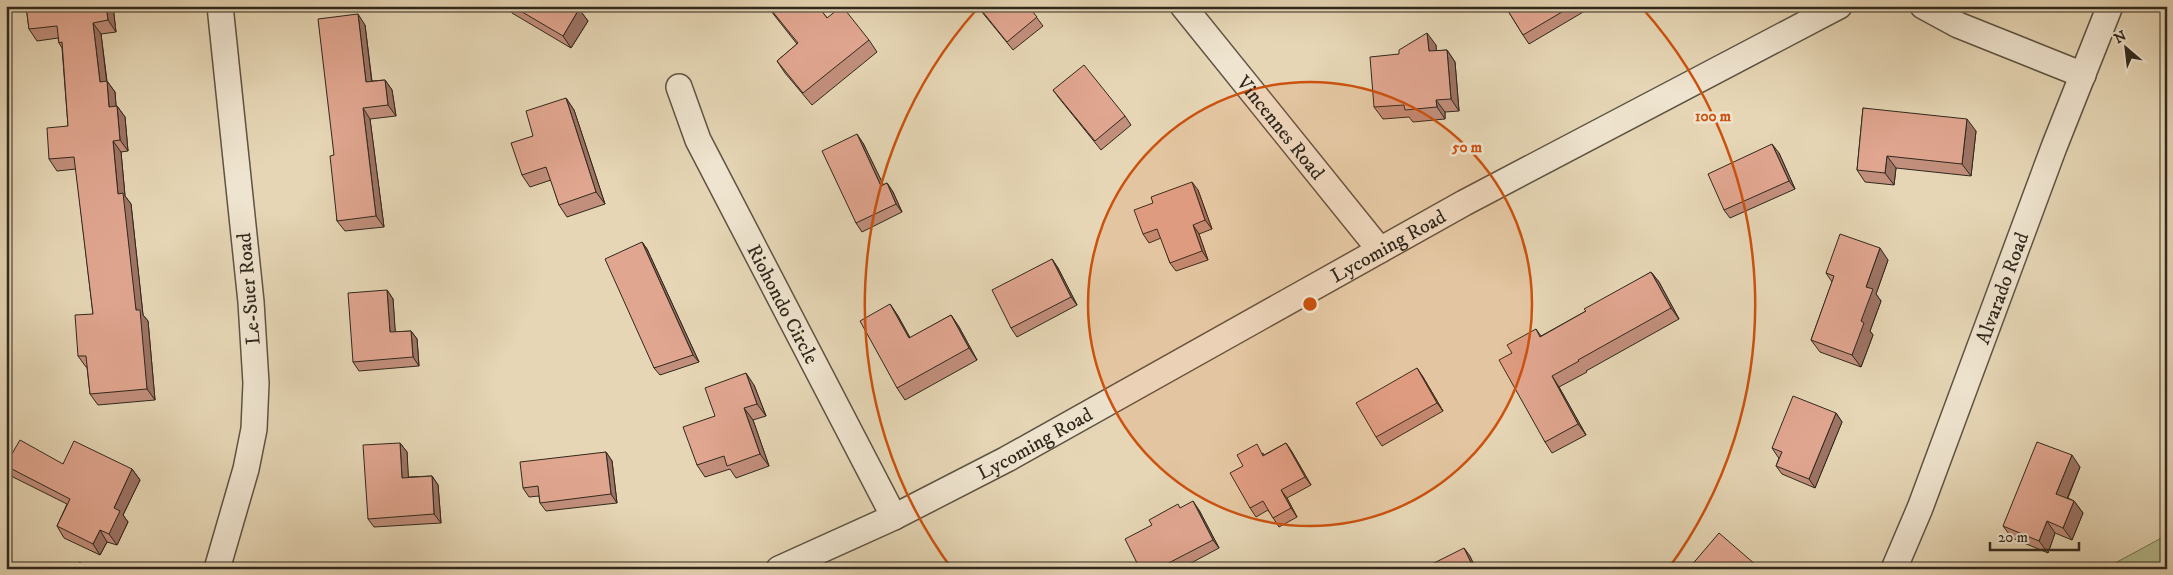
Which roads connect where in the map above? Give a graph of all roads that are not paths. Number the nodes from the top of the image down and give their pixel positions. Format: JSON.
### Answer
{"nodes":[{"id":1,"x":220,"y":6,"type":"edge"},
{"id":2,"x":1183,"y":6,"type":"edge"},
{"id":3,"x":1839,"y":6,"type":"edge"},
{"id":4,"x":1924,"y":6,"type":"edge"},
{"id":5,"x":2110,"y":6,"type":"edge"},
{"id":6,"x":2083,"y":75,"type":"junction"},
{"id":7,"x":679,"y":88,"type":"dead end"},
{"id":8,"x":1380,"y":250,"type":"junction"},
{"id":9,"x":894,"y":517,"type":"junction"},
{"id":10,"x":217,"y":569,"type":"edge"},
{"id":11,"x":779,"y":569,"type":"edge"},
{"id":12,"x":1894,"y":569,"type":"edge"}],
"edges":[{"from":1,"to":10,"type":"street","name":"Le-Suer Road"},
{"from":2,"to":8,"type":"street","name":"Vincennes Road"},
{"from":3,"to":8,"type":"street","name":"Lycoming Road"},
{"from":4,"to":6,"type":"street"},
{"from":5,"to":6,"type":"street","name":"Alvarado Road"},
{"from":6,"to":12,"type":"street","name":"Alvarado Road"},
{"from":7,"to":9,"type":"street","name":"Riohondo Circle"},
{"from":8,"to":9,"type":"street","name":"Lycoming Road"},
{"from":9,"to":11,"type":"street","name":"Lycoming Road"}]}
